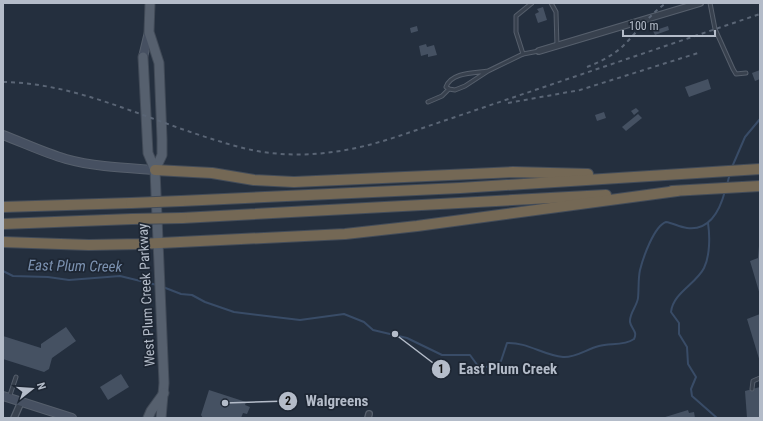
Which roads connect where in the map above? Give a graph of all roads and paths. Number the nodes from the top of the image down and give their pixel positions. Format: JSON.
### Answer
{"nodes":[{"id":1,"x":150,"y":3,"type":"edge"},
{"id":2,"x":532,"y":3,"type":"edge"},
{"id":3,"x":551,"y":3,"type":"edge"},
{"id":4,"x":700,"y":3,"type":"edge"},
{"id":5,"x":710,"y":3,"type":"edge"},
{"id":6,"x":149,"y":32,"type":"junction"},
{"id":7,"x":557,"y":46,"type":"junction"},
{"id":8,"x":539,"y":51,"type":"joint"},
{"id":9,"x":523,"y":54,"type":"junction"},
{"id":10,"x":142,"y":57,"type":"joint"},
{"id":11,"x":488,"y":71,"type":"junction"},
{"id":12,"x":746,"y":73,"type":"dead end"},
{"id":13,"x":449,"y":90,"type":"junction"},
{"id":14,"x":428,"y":102,"type":"dead end"},
{"id":15,"x":3,"y":135,"type":"edge"},
{"id":16,"x":758,"y":169,"type":"edge"},
{"id":17,"x":155,"y":170,"type":"junction"},
{"id":18,"x":644,"y":176,"type":"junction"},
{"id":19,"x":756,"y":186,"type":"edge"},
{"id":20,"x":677,"y":191,"type":"junction"},
{"id":21,"x":3,"y":207,"type":"edge"},
{"id":22,"x":3,"y":224,"type":"edge"},
{"id":23,"x":3,"y":242,"type":"edge"},
{"id":24,"x":157,"y":243,"type":"junction"},
{"id":25,"x":16,"y":377,"type":"dead end"},
{"id":26,"x":760,"y":378,"type":"edge"},
{"id":27,"x":752,"y":389,"type":"dead end"},
{"id":28,"x":164,"y":393,"type":"junction"},
{"id":29,"x":6,"y":397,"type":"edge"},
{"id":30,"x":21,"y":402,"type":"junction"},
{"id":31,"x":52,"y":414,"type":"edge"},
{"id":32,"x":14,"y":418,"type":"edge"},
{"id":33,"x":72,"y":418,"type":"edge"},
{"id":34,"x":148,"y":418,"type":"edge"},
{"id":35,"x":161,"y":418,"type":"edge"}],
"edges":[{"from":1,"to":6,"type":"main road","name":"West Plum Creek Parkway"},
{"from":2,"to":9,"type":"lane"},
{"from":3,"to":7,"type":"lane"},
{"from":4,"to":7,"type":"street"},
{"from":5,"to":12,"type":"lane"},
{"from":6,"to":10,"type":"main road","name":"West Plum Creek Parkway"},
{"from":6,"to":17,"type":"main road","name":"West Plum Creek Parkway"},
{"from":7,"to":8,"type":"street"},
{"from":8,"to":9,"type":"lane"},
{"from":9,"to":11,"type":"lane"},
{"from":10,"to":17,"type":"main road","name":"West Plum Creek Parkway"},
{"from":11,"to":13,"type":"lane"},
{"from":11,"to":13,"type":"lane"},
{"from":13,"to":14,"type":"lane"},
{"from":15,"to":17,"type":"main road"},
{"from":16,"to":18,"type":"highway"},
{"from":17,"to":18,"type":"highway"},
{"from":17,"to":24,"type":"main road","name":"West Plum Creek Parkway"},
{"from":18,"to":21,"type":"highway","bridge":true},
{"from":19,"to":20,"type":"highway"},
{"from":20,"to":22,"type":"highway","bridge":true},
{"from":20,"to":24,"type":"highway"},
{"from":23,"to":24,"type":"highway"},
{"from":24,"to":28,"type":"main road","name":"West Plum Creek Parkway"},
{"from":25,"to":29,"type":"lane"},
{"from":26,"to":27,"type":"lane"},
{"from":28,"to":34,"type":"main road"},
{"from":28,"to":35,"type":"main road","name":"West Plum Creek Parkway"},
{"from":29,"to":30,"type":"main road"},
{"from":30,"to":31,"type":"main road"},
{"from":30,"to":32,"type":"street"},
{"from":31,"to":33,"type":"main road"}]}
